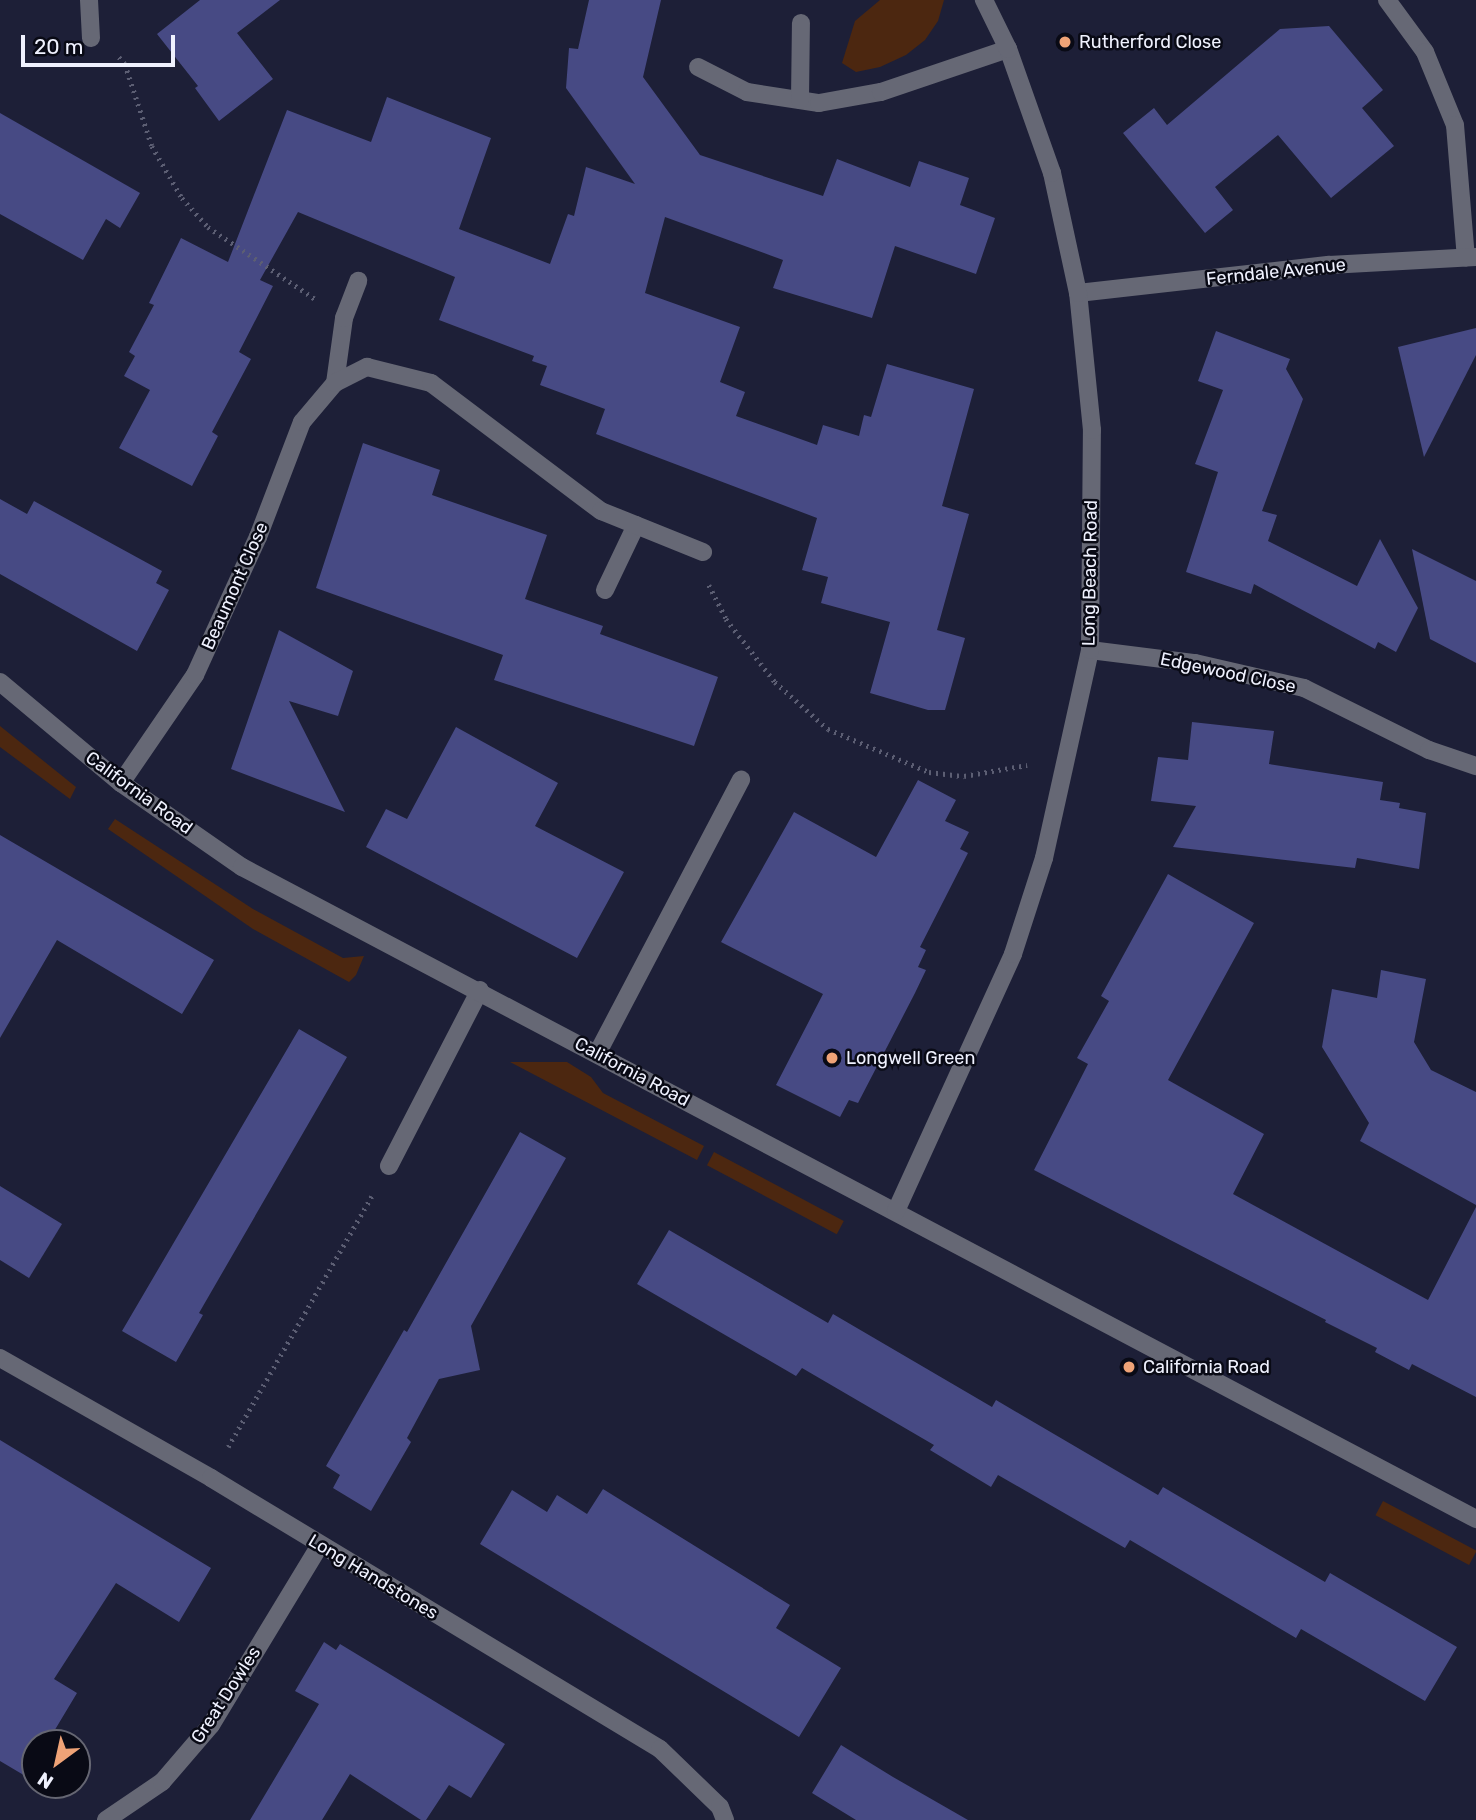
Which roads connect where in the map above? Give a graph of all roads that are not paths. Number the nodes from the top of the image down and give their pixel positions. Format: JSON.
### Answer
{"nodes":[{"id":1,"x":89,"y":0,"type":"edge"},
{"id":2,"x":984,"y":0,"type":"edge"},
{"id":3,"x":1387,"y":0,"type":"edge"},
{"id":4,"x":801,"y":23,"type":"dead end"},
{"id":5,"x":91,"y":32,"type":"road end"},
{"id":6,"x":1008,"y":49,"type":"junction"},
{"id":7,"x":698,"y":67,"type":"dead end"},
{"id":8,"x":800,"y":100,"type":"junction"},
{"id":9,"x":1471,"y":257,"type":"edge"},
{"id":10,"x":358,"y":281,"type":"dead end"},
{"id":11,"x":1078,"y":293,"type":"junction"},
{"id":12,"x":335,"y":383,"type":"junction"},
{"id":13,"x":636,"y":525,"type":"junction"},
{"id":14,"x":696,"y":550,"type":"road end"},
{"id":15,"x":605,"y":590,"type":"dead end"},
{"id":16,"x":1090,"y":649,"type":"junction"},
{"id":17,"x":0,"y":682,"type":"edge"},
{"id":18,"x":1476,"y":766,"type":"edge"},
{"id":19,"x":741,"y":780,"type":"dead end"},
{"id":20,"x":121,"y":783,"type":"junction"},
{"id":21,"x":480,"y":990,"type":"junction"},
{"id":22,"x":597,"y":1054,"type":"junction"},
{"id":23,"x":389,"y":1166,"type":"road end"},
{"id":24,"x":895,"y":1211,"type":"junction"},
{"id":25,"x":0,"y":1358,"type":"edge"},
{"id":26,"x":1476,"y":1519,"type":"edge"},
{"id":27,"x":320,"y":1545,"type":"junction"},
{"id":28,"x":106,"y":1820,"type":"edge"},
{"id":29,"x":725,"y":1820,"type":"edge"}],
"edges":[{"from":1,"to":5,"type":"street"},
{"from":2,"to":6,"type":"street","name":"Long Beach Road"},
{"from":3,"to":9,"type":"street"},
{"from":4,"to":8,"type":"street"},
{"from":6,"to":8,"type":"street"},
{"from":6,"to":11,"type":"street","name":"Long Beach Road"},
{"from":7,"to":8,"type":"street"},
{"from":9,"to":11,"type":"street","name":"Ferndale Avenue"},
{"from":10,"to":12,"type":"street"},
{"from":11,"to":16,"type":"street","name":"Long Beach Road"},
{"from":12,"to":13,"type":"street","name":"Beaumont Close"},
{"from":12,"to":20,"type":"street","name":"Beaumont Close"},
{"from":13,"to":14,"type":"street","name":"Beaumont Close"},
{"from":13,"to":15,"type":"street"},
{"from":16,"to":18,"type":"street","name":"Edgewood Close"},
{"from":16,"to":24,"type":"street","name":"Long Beach Road"},
{"from":17,"to":20,"type":"street","name":"California Road"},
{"from":19,"to":22,"type":"street"},
{"from":20,"to":21,"type":"street","name":"California Road"},
{"from":21,"to":22,"type":"street","name":"California Road"},
{"from":21,"to":23,"type":"street"},
{"from":22,"to":24,"type":"street","name":"California Road"},
{"from":24,"to":26,"type":"street","name":"California Road"},
{"from":25,"to":27,"type":"street","name":"Long Handstones"},
{"from":27,"to":28,"type":"street","name":"Great Dowles"},
{"from":27,"to":29,"type":"street","name":"Long Handstones"}]}
